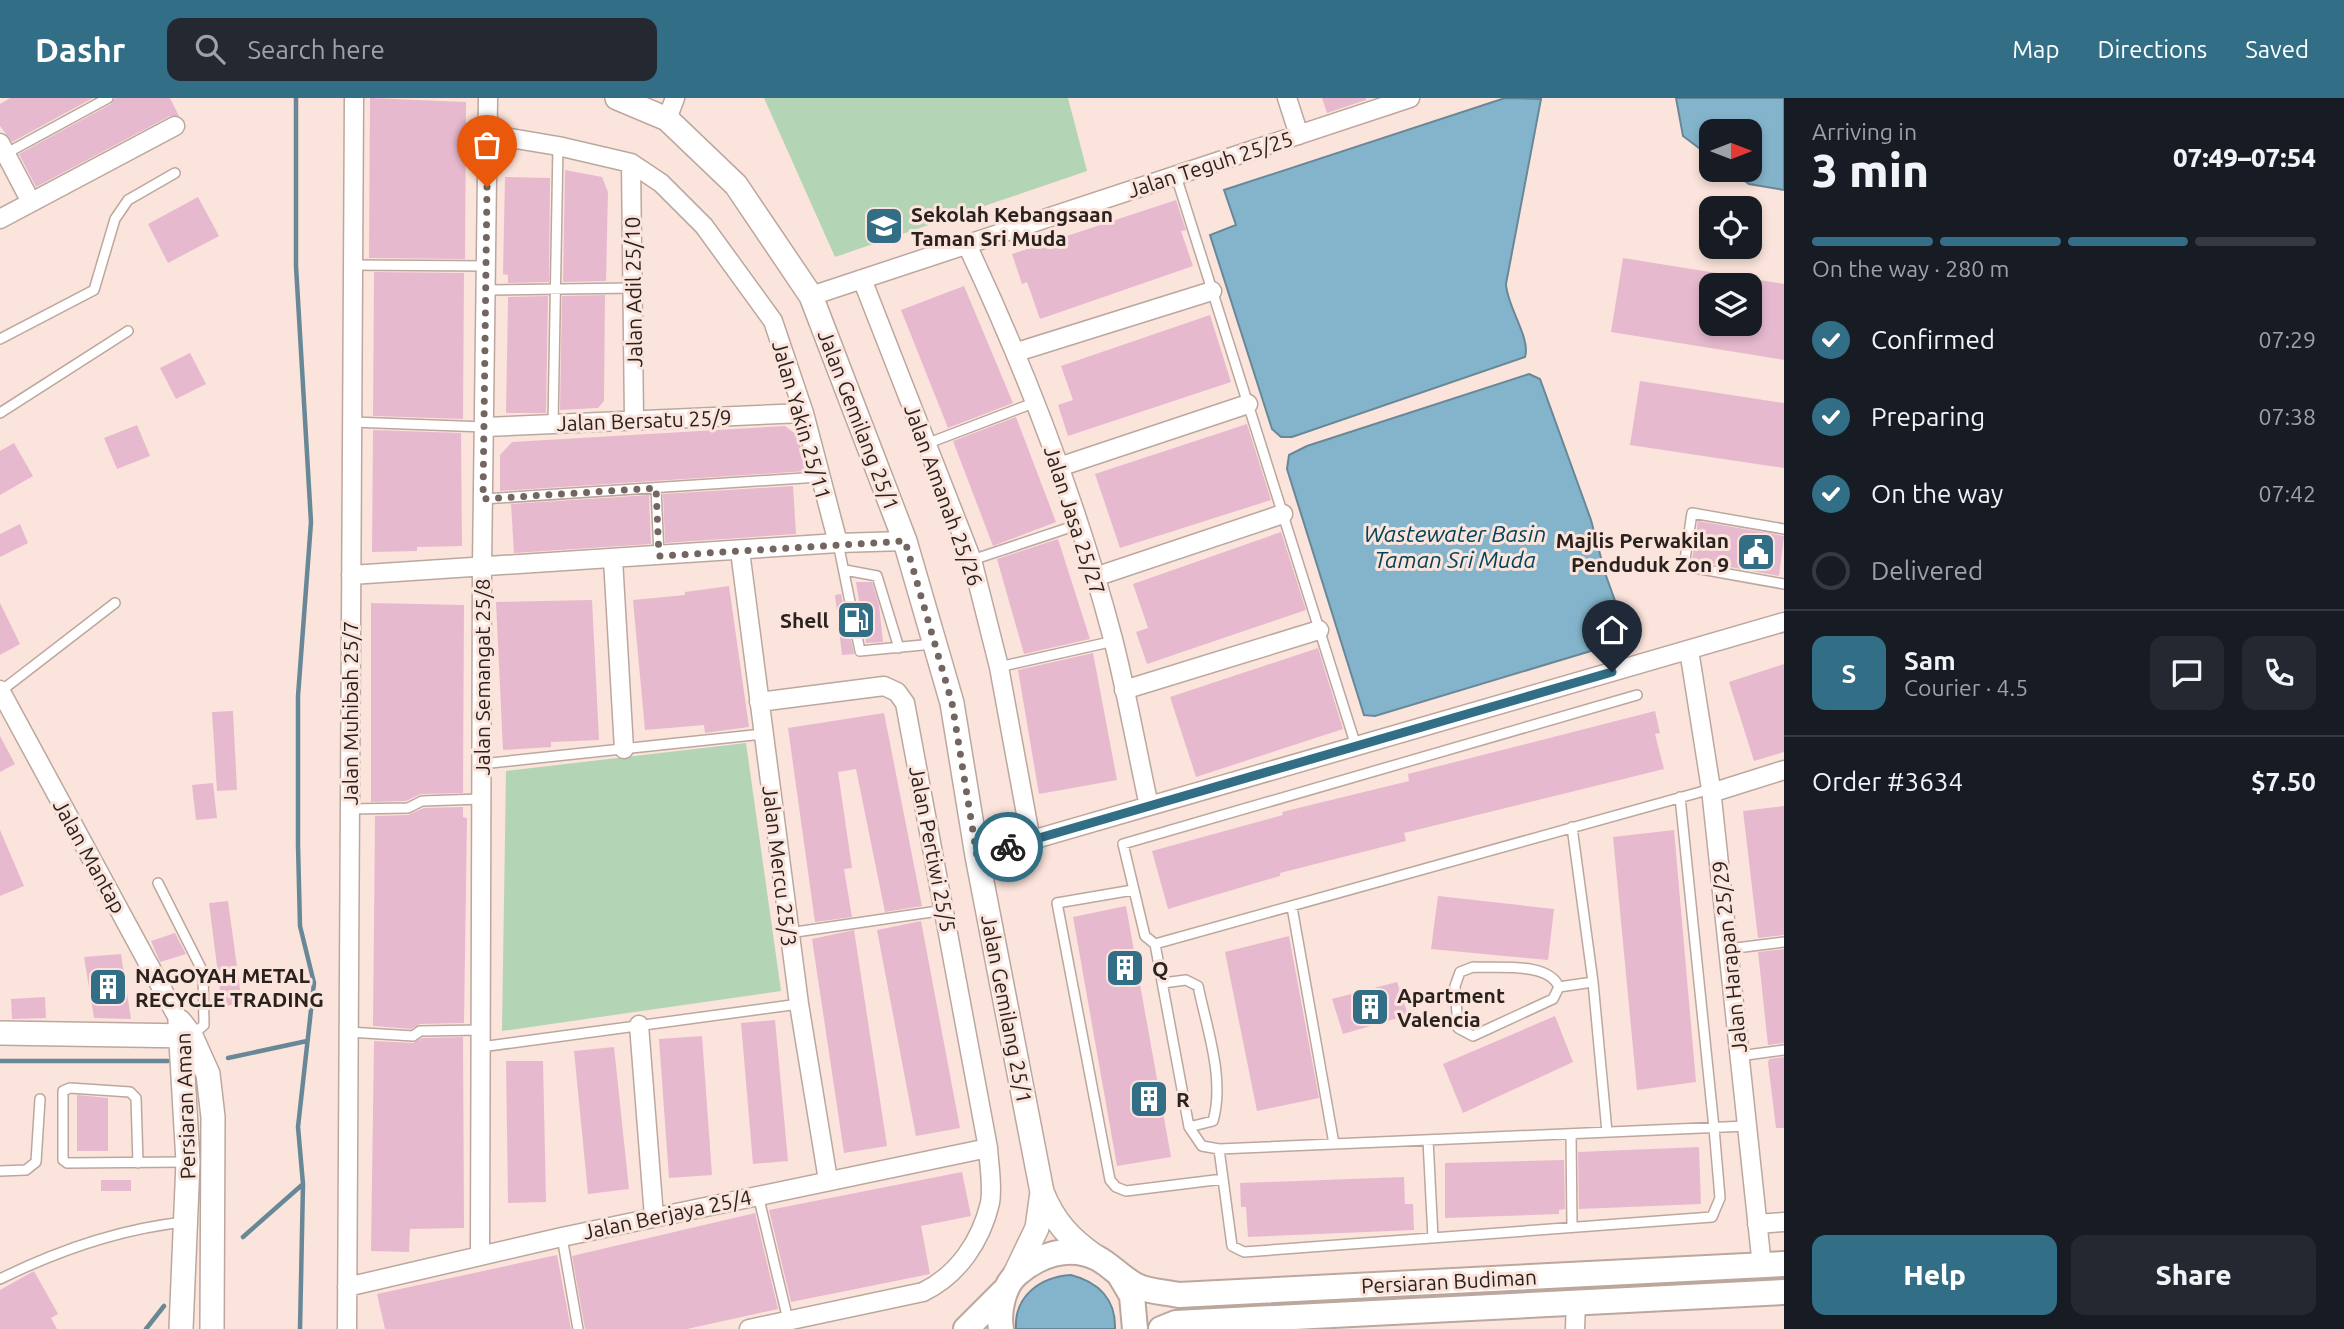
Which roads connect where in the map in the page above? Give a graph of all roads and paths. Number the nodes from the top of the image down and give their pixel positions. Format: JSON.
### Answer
{"nodes":[{"id":1,"x":108,"y":98,"type":"edge"},
{"id":2,"x":354,"y":98,"type":"edge"},
{"id":3,"x":488,"y":98,"type":"edge"},
{"id":4,"x":617,"y":98,"type":"edge"},
{"id":5,"x":1287,"y":98,"type":"edge"},
{"id":6,"x":1410,"y":98,"type":"edge"},
{"id":7,"x":671,"y":108,"type":"edge"},
{"id":8,"x":175,"y":126,"type":"dead end"},
{"id":9,"x":487,"y":134,"type":"junction"},
{"id":10,"x":1299,"y":135,"type":"junction"},
{"id":11,"x":558,"y":146,"type":"junction"},
{"id":12,"x":2,"y":151,"type":"edge"},
{"id":13,"x":631,"y":163,"type":"junction"},
{"id":14,"x":175,"y":173,"type":"dead end"},
{"id":15,"x":1176,"y":176,"type":"junction"},
{"id":16,"x":31,"y":202,"type":"junction"},
{"id":17,"x":0,"y":219,"type":"edge"},
{"id":18,"x":967,"y":245,"type":"junction"},
{"id":19,"x":353,"y":265,"type":"junction"},
{"id":20,"x":486,"y":266,"type":"junction"},
{"id":21,"x":862,"y":279,"type":"junction"},
{"id":22,"x":632,"y":288,"type":"junction"},
{"id":23,"x":555,"y":289,"type":"junction"},
{"id":24,"x":486,"y":290,"type":"junction"},
{"id":25,"x":1212,"y":291,"type":"junction"},
{"id":26,"x":811,"y":296,"type":"junction"},
{"id":27,"x":128,"y":331,"type":"dead end"},
{"id":28,"x":0,"y":339,"type":"edge"},
{"id":29,"x":1017,"y":352,"type":"junction"},
{"id":30,"x":1036,"y":402,"type":"junction"},
{"id":31,"x":1248,"y":404,"type":"junction"},
{"id":32,"x":0,"y":413,"type":"edge"},
{"id":33,"x":804,"y":413,"type":"junction"},
{"id":34,"x":634,"y":420,"type":"junction"},
{"id":35,"x":352,"y":422,"type":"junction"},
{"id":36,"x":553,"y":424,"type":"junction"},
{"id":37,"x":485,"y":427,"type":"junction"},
{"id":38,"x":926,"y":444,"type":"junction"},
{"id":39,"x":1059,"y":467,"type":"junction"},
{"id":40,"x":819,"y":477,"type":"junction"},
{"id":41,"x":656,"y":488,"type":"junction"},
{"id":42,"x":483,"y":499,"type":"junction"},
{"id":43,"x":1283,"y":513,"type":"junction"},
{"id":44,"x":1080,"y":524,"type":"junction"},
{"id":45,"x":1784,"y":528,"type":"edge"},
{"id":46,"x":905,"y":541,"type":"junction"},
{"id":47,"x":838,"y":543,"type":"junction"},
{"id":48,"x":740,"y":551,"type":"junction"},
{"id":49,"x":659,"y":556,"type":"junction"},
{"id":50,"x":613,"y":559,"type":"junction"},
{"id":51,"x":972,"y":560,"type":"junction"},
{"id":52,"x":482,"y":567,"type":"junction"},
{"id":53,"x":845,"y":570,"type":"junction"},
{"id":54,"x":351,"y":575,"type":"junction"},
{"id":55,"x":1095,"y":577,"type":"junction"},
{"id":56,"x":1784,"y":583,"type":"edge"},
{"id":57,"x":115,"y":603,"type":"dead end"},
{"id":58,"x":1784,"y":622,"type":"edge"},
{"id":59,"x":1319,"y":629,"type":"junction"},
{"id":60,"x":1114,"y":641,"type":"junction"},
{"id":61,"x":935,"y":644,"type":"junction"},
{"id":62,"x":899,"y":648,"type":"junction"},
{"id":63,"x":1689,"y":650,"type":"junction"},
{"id":64,"x":999,"y":667,"type":"junction"},
{"id":65,"x":1124,"y":690,"type":"junction"},
{"id":66,"x":0,"y":691,"type":"edge"},
{"id":67,"x":1637,"y":695,"type":"dead end"},
{"id":68,"x":759,"y":702,"type":"junction"},
{"id":69,"x":763,"y":734,"type":"junction"},
{"id":70,"x":1356,"y":746,"type":"junction"},
{"id":71,"x":624,"y":749,"type":"junction"},
{"id":72,"x":481,"y":764,"type":"junction"},
{"id":73,"x":1784,"y":770,"type":"edge"},
{"id":74,"x":1711,"y":791,"type":"junction"},
{"id":75,"x":1680,"y":797,"type":"junction"},
{"id":76,"x":481,"y":799,"type":"junction"},
{"id":77,"x":1149,"y":806,"type":"junction"},
{"id":78,"x":350,"y":809,"type":"junction"},
{"id":79,"x":1572,"y":827,"type":"junction"},
{"id":80,"x":1031,"y":841,"type":"junction"},
{"id":81,"x":977,"y":856,"type":"junction"},
{"id":82,"x":158,"y":883,"type":"dead end"},
{"id":83,"x":1133,"y":890,"type":"junction"},
{"id":84,"x":1292,"y":907,"type":"junction"},
{"id":85,"x":945,"y":909,"type":"junction"},
{"id":86,"x":789,"y":933,"type":"junction"},
{"id":87,"x":1784,"y":942,"type":"edge"},
{"id":88,"x":1154,"y":944,"type":"junction"},
{"id":89,"x":1728,"y":949,"type":"junction"},
{"id":90,"x":1593,"y":982,"type":"junction"},
{"id":91,"x":1163,"y":983,"type":"junction"},
{"id":92,"x":1559,"y":987,"type":"junction"},
{"id":93,"x":799,"y":1004,"type":"junction"},
{"id":94,"x":639,"y":1026,"type":"junction"},
{"id":95,"x":184,"y":1032,"type":"junction"},
{"id":96,"x":349,"y":1032,"type":"junction"},
{"id":97,"x":0,"y":1033,"type":"edge"},
{"id":98,"x":481,"y":1039,"type":"junction"},
{"id":99,"x":1784,"y":1050,"type":"edge"},
{"id":100,"x":1739,"y":1056,"type":"junction"},
{"id":101,"x":40,"y":1099,"type":"dead end"},
{"id":102,"x":1747,"y":1126,"type":"junction"},
{"id":103,"x":1189,"y":1127,"type":"junction"},
{"id":104,"x":1714,"y":1128,"type":"junction"},
{"id":105,"x":1607,"y":1132,"type":"junction"},
{"id":106,"x":1570,"y":1134,"type":"junction"},
{"id":107,"x":1428,"y":1140,"type":"junction"},
{"id":108,"x":1335,"y":1144,"type":"junction"},
{"id":109,"x":988,"y":1147,"type":"junction"},
{"id":110,"x":1219,"y":1149,"type":"junction"},
{"id":111,"x":188,"y":1162,"type":"junction"},
{"id":112,"x":138,"y":1163,"type":"junction"},
{"id":113,"x":0,"y":1171,"type":"edge"},
{"id":114,"x":1223,"y":1179,"type":"junction"},
{"id":115,"x":828,"y":1180,"type":"junction"},
{"id":116,"x":1042,"y":1192,"type":"junction"},
{"id":117,"x":758,"y":1195,"type":"junction"},
{"id":118,"x":654,"y":1217,"type":"junction"},
{"id":119,"x":187,"y":1222,"type":"junction"},
{"id":120,"x":1784,"y":1222,"type":"edge"},
{"id":121,"x":1757,"y":1224,"type":"junction"},
{"id":122,"x":1572,"y":1226,"type":"junction"},
{"id":123,"x":562,"y":1237,"type":"junction"},
{"id":124,"x":1433,"y":1238,"type":"junction"},
{"id":125,"x":480,"y":1255,"type":"junction"},
{"id":126,"x":1096,"y":1257,"type":"junction"},
{"id":127,"x":1773,"y":1265,"type":"edge"},
{"id":128,"x":1119,"y":1273,"type":"junction"},
{"id":129,"x":0,"y":1279,"type":"edge"},
{"id":130,"x":1011,"y":1281,"type":"junction"},
{"id":131,"x":347,"y":1287,"type":"junction"},
{"id":132,"x":1784,"y":1292,"type":"edge"},
{"id":133,"x":1576,"y":1301,"type":"junction"},
{"id":134,"x":788,"y":1320,"type":"junction"},
{"id":135,"x":181,"y":1329,"type":"edge"},
{"id":136,"x":212,"y":1329,"type":"edge"},
{"id":137,"x":347,"y":1329,"type":"edge"},
{"id":138,"x":578,"y":1329,"type":"edge"},
{"id":139,"x":749,"y":1329,"type":"edge"},
{"id":140,"x":966,"y":1329,"type":"edge"},
{"id":141,"x":1001,"y":1329,"type":"edge"},
{"id":142,"x":1135,"y":1329,"type":"edge"},
{"id":143,"x":1161,"y":1329,"type":"edge"},
{"id":144,"x":1575,"y":1329,"type":"edge"}],
"edges":[{"from":1,"to":12,"type":"lane"},
{"from":2,"to":19,"type":"street","name":"Jalan Muhibah 25/7"},
{"from":3,"to":9,"type":"street","name":"Jalan Semangat 25/8"},
{"from":4,"to":7,"type":"street","name":"Jalan Gemilang 25/1"},
{"from":5,"to":10,"type":"street"},
{"from":6,"to":10,"type":"street","name":"Jalan Teguh 25/25"},
{"from":7,"to":26,"type":"street","name":"Jalan Gemilang 25/1"},
{"from":8,"to":16,"type":"street"},
{"from":9,"to":11,"type":"street","name":"Jalan Yakin 25/11"},
{"from":9,"to":20,"type":"street","name":"Jalan Semangat 25/8"},
{"from":10,"to":15,"type":"street","name":"Jalan Teguh 25/25"},
{"from":11,"to":13,"type":"street","name":"Jalan Yakin 25/11"},
{"from":11,"to":23,"type":"lane"},
{"from":12,"to":16,"type":"street"},
{"from":13,"to":22,"type":"street","name":"Jalan Adil 25/10"},
{"from":13,"to":33,"type":"street","name":"Jalan Yakin 25/11"},
{"from":14,"to":28,"type":"lane"},
{"from":15,"to":18,"type":"street","name":"Jalan Teguh 25/25"},
{"from":15,"to":25,"type":"lane"},
{"from":16,"to":17,"type":"street"},
{"from":18,"to":21,"type":"street","name":"Jalan Teguh 25/25"},
{"from":18,"to":29,"type":"street","name":"Jalan Jasa 25/27"},
{"from":19,"to":20,"type":"lane"},
{"from":19,"to":35,"type":"street","name":"Jalan Muhibah 25/7"},
{"from":20,"to":24,"type":"street","name":"Jalan Semangat 25/8"},
{"from":21,"to":26,"type":"street","name":"Jalan Teguh 25/25"},
{"from":21,"to":38,"type":"street","name":"Jalan Amanah 25/26"},
{"from":22,"to":23,"type":"lane"},
{"from":22,"to":34,"type":"street","name":"Jalan Adil 25/10"},
{"from":23,"to":24,"type":"lane"},
{"from":23,"to":36,"type":"lane"},
{"from":24,"to":37,"type":"street","name":"Jalan Semangat 25/8"},
{"from":25,"to":29,"type":"street"},
{"from":25,"to":31,"type":"lane"},
{"from":26,"to":46,"type":"street","name":"Jalan Gemilang 25/1"},
{"from":27,"to":32,"type":"lane"},
{"from":29,"to":30,"type":"street","name":"Jalan Jasa 25/27"},
{"from":30,"to":38,"type":"lane"},
{"from":30,"to":39,"type":"street","name":"Jalan Jasa 25/27"},
{"from":31,"to":39,"type":"street"},
{"from":31,"to":43,"type":"lane"},
{"from":33,"to":34,"type":"street","name":"Jalan Bersatu 25/9"},
{"from":33,"to":40,"type":"street","name":"Jalan Yakin 25/11"},
{"from":34,"to":36,"type":"street","name":"Jalan Bersatu 25/9"},
{"from":35,"to":37,"type":"lane"},
{"from":35,"to":54,"type":"street","name":"Jalan Muhibah 25/7"},
{"from":36,"to":37,"type":"street","name":"Jalan Bersatu 25/9"},
{"from":37,"to":42,"type":"street","name":"Jalan Semangat 25/8"},
{"from":38,"to":51,"type":"street","name":"Jalan Amanah 25/26"},
{"from":39,"to":44,"type":"street","name":"Jalan Jasa 25/27"},
{"from":40,"to":41,"type":"lane"},
{"from":40,"to":47,"type":"street","name":"Jalan Yakin 25/11"},
{"from":41,"to":42,"type":"lane"},
{"from":41,"to":49,"type":"lane"},
{"from":42,"to":52,"type":"street","name":"Jalan Semangat 25/8"},
{"from":43,"to":55,"type":"street"},
{"from":43,"to":59,"type":"lane"},
{"from":44,"to":51,"type":"lane"},
{"from":44,"to":55,"type":"street","name":"Jalan Jasa 25/27"},
{"from":45,"to":56,"type":"lane"},
{"from":46,"to":47,"type":"street"},
{"from":46,"to":61,"type":"street","name":"Jalan Gemilang 25/1"},
{"from":47,"to":48,"type":"street"},
{"from":47,"to":53,"type":"lane"},
{"from":48,"to":49,"type":"street"},
{"from":48,"to":68,"type":"street","name":"Jalan Mercu 25/3"},
{"from":49,"to":50,"type":"street"},
{"from":50,"to":52,"type":"street"},
{"from":50,"to":71,"type":"street"},
{"from":51,"to":64,"type":"street","name":"Jalan Amanah 25/26"},
{"from":52,"to":54,"type":"street"},
{"from":52,"to":72,"type":"street","name":"Jalan Semangat 25/8"},
{"from":53,"to":62,"type":"lane"},
{"from":53,"to":62,"type":"lane"},
{"from":54,"to":78,"type":"street","name":"Jalan Muhibah 25/7"},
{"from":55,"to":60,"type":"street","name":"Jalan Jasa 25/27"},
{"from":57,"to":66,"type":"lane"},
{"from":58,"to":63,"type":"street"},
{"from":59,"to":65,"type":"street"},
{"from":59,"to":70,"type":"lane"},
{"from":60,"to":64,"type":"lane"},
{"from":60,"to":65,"type":"street","name":"Jalan Jasa 25/27"},
{"from":61,"to":62,"type":"lane"},
{"from":61,"to":81,"type":"street","name":"Jalan Gemilang 25/1"},
{"from":63,"to":70,"type":"street"},
{"from":63,"to":74,"type":"street","name":"Jalan Harapan 25/29"},
{"from":64,"to":80,"type":"street","name":"Jalan Amanah 25/26"},
{"from":65,"to":77,"type":"street","name":"Jalan Jasa 25/27"},
{"from":66,"to":95,"type":"street","name":"Jalan Mantap"},
{"from":67,"to":83,"type":"lane"},
{"from":68,"to":69,"type":"street","name":"Jalan Mercu 25/3"},
{"from":68,"to":85,"type":"street","name":"Jalan Pertiwi 25/5"},
{"from":69,"to":71,"type":"lane"},
{"from":69,"to":86,"type":"street","name":"Jalan Mercu 25/3"},
{"from":70,"to":77,"type":"street"},
{"from":71,"to":72,"type":"lane"},
{"from":72,"to":76,"type":"street","name":"Jalan Semangat 25/8"},
{"from":73,"to":74,"type":"street"},
{"from":74,"to":75,"type":"lane"},
{"from":74,"to":89,"type":"street","name":"Jalan Harapan 25/29"},
{"from":75,"to":79,"type":"lane"},
{"from":75,"to":104,"type":"lane"},
{"from":76,"to":78,"type":"lane"},
{"from":76,"to":98,"type":"street","name":"Jalan Semangat 25/8"},
{"from":77,"to":80,"type":"street"},
{"from":78,"to":96,"type":"street","name":"Jalan Muhibah 25/7"},
{"from":79,"to":84,"type":"lane"},
{"from":79,"to":90,"type":"lane"},
{"from":80,"to":81,"type":"street"},
{"from":81,"to":116,"type":"street","name":"Jalan Gemilang 25/1"},
{"from":82,"to":95,"type":"lane"},
{"from":83,"to":88,"type":"lane"},
{"from":83,"to":114,"type":"lane"},
{"from":84,"to":88,"type":"lane"},
{"from":84,"to":108,"type":"lane"},
{"from":85,"to":86,"type":"lane"},
{"from":85,"to":109,"type":"street","name":"Jalan Pertiwi 25/5"},
{"from":86,"to":93,"type":"street","name":"Jalan Mercu 25/3"},
{"from":87,"to":89,"type":"lane"},
{"from":88,"to":91,"type":"lane"},
{"from":89,"to":100,"type":"street","name":"Jalan Harapan 25/29"},
{"from":90,"to":92,"type":"lane"},
{"from":90,"to":105,"type":"lane"},
{"from":91,"to":103,"type":"lane"},
{"from":91,"to":103,"type":"lane"},
{"from":92,"to":92,"type":"lane"},
{"from":93,"to":94,"type":"lane"},
{"from":93,"to":115,"type":"street","name":"Jalan Mercu 25/3"},
{"from":94,"to":98,"type":"lane"},
{"from":94,"to":118,"type":"street"},
{"from":95,"to":97,"type":"street"},
{"from":95,"to":111,"type":"street","name":"Persiaran Aman"},
{"from":95,"to":136,"type":"street","name":"Persiaran Aman"},
{"from":96,"to":98,"type":"lane"},
{"from":96,"to":131,"type":"street","name":"Jalan Muhibah 25/7"},
{"from":98,"to":125,"type":"street","name":"Jalan Semangat 25/8"},
{"from":99,"to":100,"type":"lane"},
{"from":100,"to":102,"type":"street","name":"Jalan Harapan 25/29"},
{"from":101,"to":113,"type":"lane"},
{"from":102,"to":104,"type":"lane"},
{"from":102,"to":121,"type":"street","name":"Jalan Harapan 25/29"},
{"from":103,"to":110,"type":"lane"},
{"from":104,"to":105,"type":"lane"},
{"from":104,"to":122,"type":"lane"},
{"from":105,"to":106,"type":"lane"},
{"from":106,"to":107,"type":"lane"},
{"from":106,"to":122,"type":"lane"},
{"from":107,"to":108,"type":"lane"},
{"from":107,"to":124,"type":"lane"},
{"from":108,"to":110,"type":"lane"},
{"from":109,"to":115,"type":"street","name":"Jalan Berjaya 25/4"},
{"from":109,"to":134,"type":"street","name":"Jalan Pertiwi 25/5"},
{"from":110,"to":114,"type":"lane"},
{"from":111,"to":112,"type":"lane"},
{"from":111,"to":119,"type":"street","name":"Persiaran Aman"},
{"from":112,"to":112,"type":"lane"},
{"from":114,"to":124,"type":"lane"},
{"from":115,"to":117,"type":"street","name":"Jalan Berjaya 25/4"},
{"from":116,"to":126,"type":"street","name":"Jalan Gemilang 25/1"},
{"from":116,"to":130,"type":"street","name":"Jalan Gemilang 25/1"},
{"from":117,"to":118,"type":"street","name":"Jalan Berjaya 25/4"},
{"from":117,"to":134,"type":"lane"},
{"from":118,"to":123,"type":"street","name":"Jalan Berjaya 25/4"},
{"from":119,"to":129,"type":"lane"},
{"from":119,"to":135,"type":"street","name":"Persiaran Aman"},
{"from":120,"to":121,"type":"street"},
{"from":121,"to":127,"type":"street","name":"Jalan Harapan 25/29"},
{"from":122,"to":124,"type":"lane"},
{"from":123,"to":125,"type":"street","name":"Jalan Berjaya 25/4"},
{"from":123,"to":138,"type":"lane"},
{"from":125,"to":131,"type":"street","name":"Jalan Berjaya 25/4"},
{"from":126,"to":128,"type":"main road","name":"Persiaran Budiman"},
{"from":126,"to":130,"type":"main road"},
{"from":127,"to":128,"type":"main road","name":"Persiaran Budiman"},
{"from":128,"to":142,"type":"main road"},
{"from":130,"to":140,"type":"main road"},
{"from":130,"to":141,"type":"main road"},
{"from":131,"to":137,"type":"street","name":"Jalan Muhibah 25/7"},
{"from":132,"to":133,"type":"main road","name":"Persiaran Budiman"},
{"from":133,"to":143,"type":"main road","name":"Persiaran Budiman"},
{"from":133,"to":144,"type":"street"},
{"from":134,"to":139,"type":"street","name":"Jalan Pertiwi 25/5"}]}
